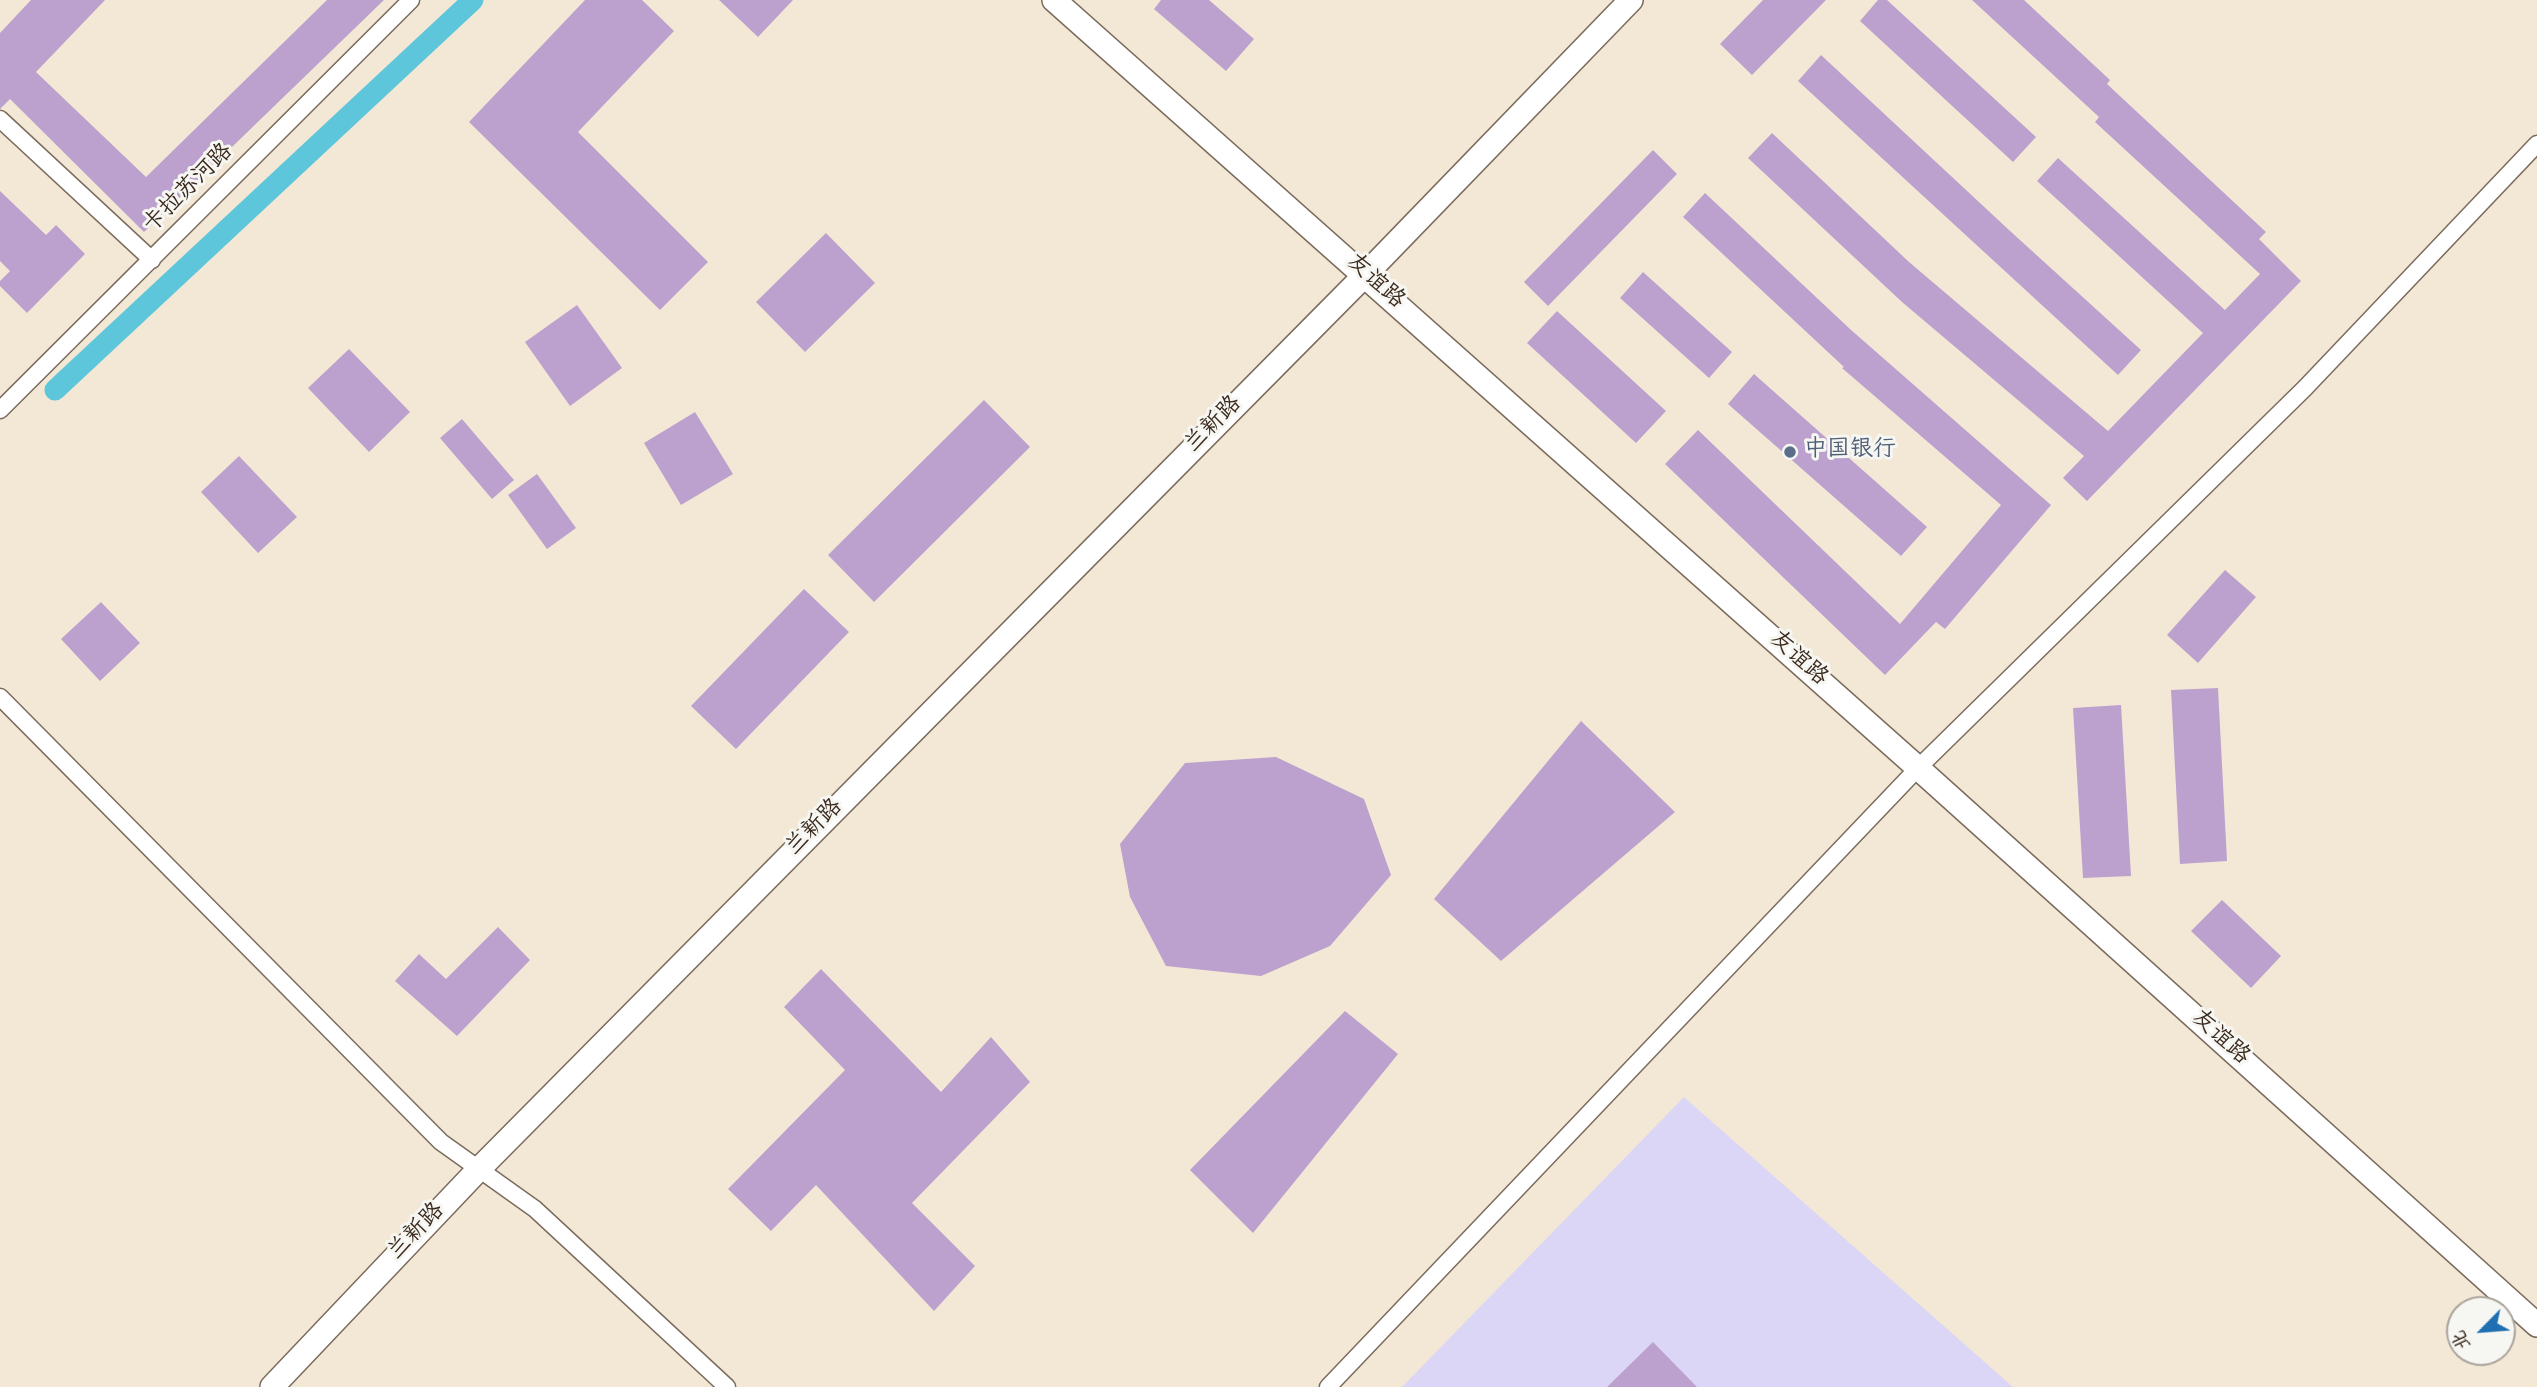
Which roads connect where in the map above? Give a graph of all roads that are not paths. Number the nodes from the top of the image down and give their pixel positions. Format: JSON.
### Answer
{"nodes":[{"id":1,"x":411,"y":0,"type":"edge"},
{"id":2,"x":1054,"y":0,"type":"edge"},
{"id":3,"x":1631,"y":0,"type":"edge"},
{"id":4,"x":0,"y":119,"type":"edge"},
{"id":5,"x":2537,"y":144,"type":"edge"},
{"id":6,"x":152,"y":260,"type":"junction"},
{"id":7,"x":1365,"y":275,"type":"junction"},
{"id":8,"x":0,"y":410,"type":"edge"},
{"id":9,"x":0,"y":697,"type":"edge"},
{"id":10,"x":1918,"y":768,"type":"junction"},
{"id":11,"x":478,"y":1170,"type":"junction"},
{"id":12,"x":2537,"y":1325,"type":"edge"},
{"id":13,"x":272,"y":1387,"type":"edge"},
{"id":14,"x":727,"y":1387,"type":"edge"},
{"id":15,"x":1328,"y":1387,"type":"edge"}],
"edges":[{"from":1,"to":6,"type":"street","name":"卡拉苏河路"},
{"from":2,"to":7,"type":"main road","name":"友谊路"},
{"from":3,"to":7,"type":"main road","name":"兰新路"},
{"from":4,"to":6,"type":"street"},
{"from":5,"to":10,"type":"street"},
{"from":6,"to":8,"type":"street","name":"卡拉苏河路"},
{"from":7,"to":10,"type":"main road","name":"友谊路"},
{"from":7,"to":11,"type":"main road","name":"兰新路"},
{"from":9,"to":11,"type":"street"},
{"from":10,"to":12,"type":"main road","name":"友谊路"},
{"from":10,"to":15,"type":"street"},
{"from":11,"to":13,"type":"main road","name":"兰新路"},
{"from":11,"to":14,"type":"street"}]}
